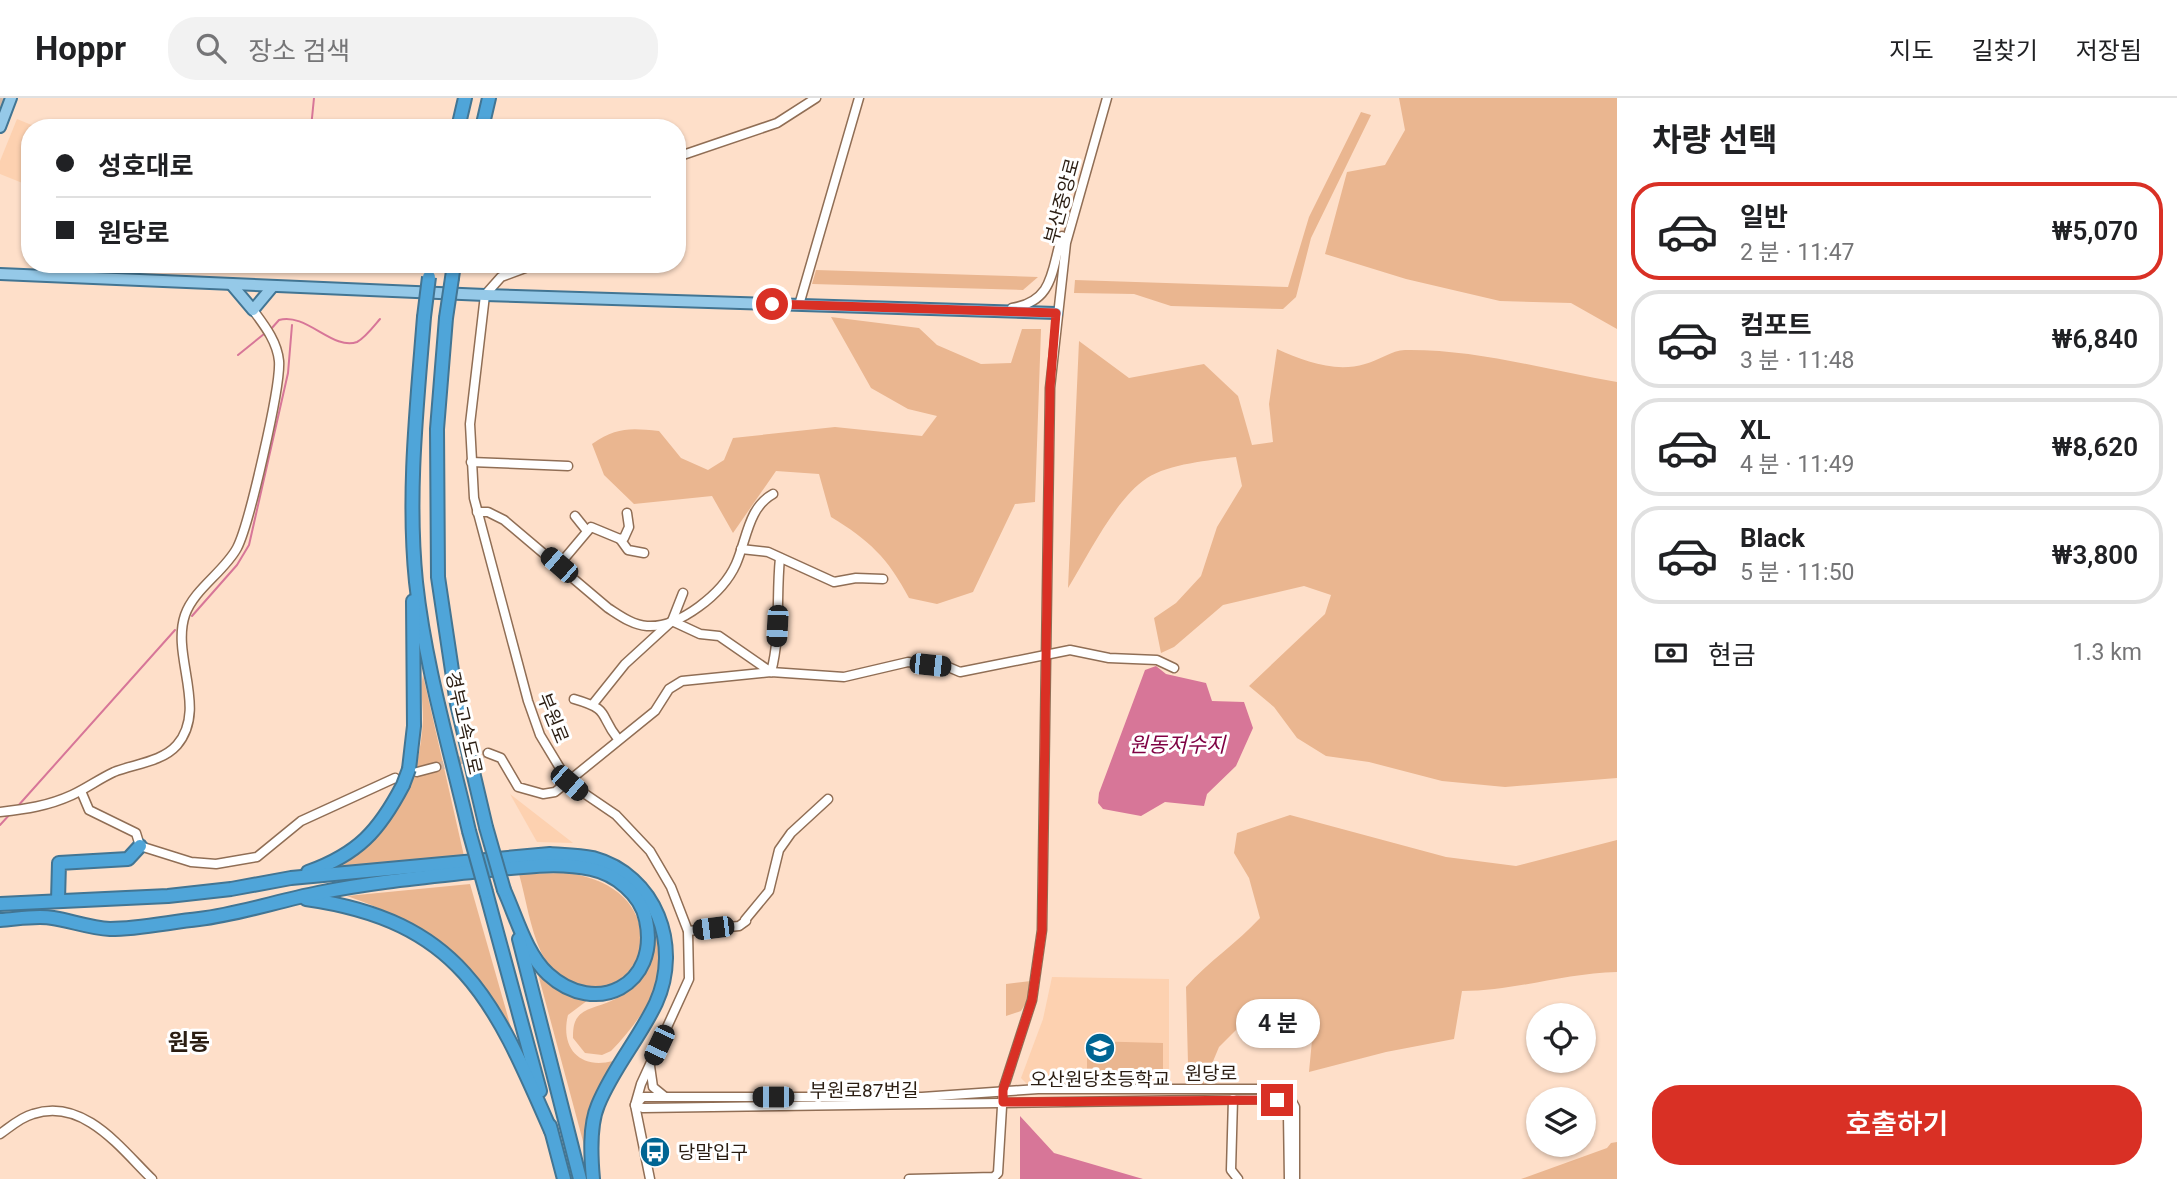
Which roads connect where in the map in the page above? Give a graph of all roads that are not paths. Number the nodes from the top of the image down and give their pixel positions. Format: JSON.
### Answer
{"nodes":[{"id":1,"x":11,"y":98,"type":"edge"},
{"id":2,"x":465,"y":98,"type":"edge"},
{"id":3,"x":489,"y":98,"type":"edge"},
{"id":4,"x":859,"y":98,"type":"edge"},
{"id":5,"x":1107,"y":98,"type":"edge"},
{"id":6,"x":813,"y":99,"type":"edge"},
{"id":7,"x":460,"y":119,"type":"edge"},
{"id":8,"x":484,"y":119,"type":"edge"},
{"id":9,"x":0,"y":127,"type":"edge"},
{"id":10,"x":686,"y":154,"type":"edge"},
{"id":11,"x":1073,"y":215,"type":"junction"},
{"id":12,"x":430,"y":273,"type":"edge"},
{"id":13,"x":453,"y":273,"type":"edge"},
{"id":14,"x":512,"y":273,"type":"edge"},
{"id":15,"x":0,"y":274,"type":"edge"},
{"id":16,"x":231,"y":284,"type":"junction"},
{"id":17,"x":272,"y":286,"type":"junction"},
{"id":18,"x":485,"y":295,"type":"junction"},
{"id":19,"x":799,"y":305,"type":"junction"},
{"id":20,"x":253,"y":310,"type":"junction"},
{"id":21,"x":992,"y":311,"type":"junction"},
{"id":22,"x":1056,"y":313,"type":"junction"},
{"id":23,"x":471,"y":462,"type":"junction"},
{"id":24,"x":568,"y":466,"type":"dead end"},
{"id":25,"x":773,"y":494,"type":"dead end"},
{"id":26,"x":477,"y":512,"type":"junction"},
{"id":27,"x":627,"y":513,"type":"dead end"},
{"id":28,"x":575,"y":516,"type":"dead end"},
{"id":29,"x":587,"y":531,"type":"junction"},
{"id":30,"x":620,"y":539,"type":"junction"},
{"id":31,"x":741,"y":549,"type":"junction"},
{"id":32,"x":644,"y":553,"type":"dead end"},
{"id":33,"x":780,"y":558,"type":"junction"},
{"id":34,"x":559,"y":565,"type":"junction"},
{"id":35,"x":883,"y":579,"type":"dead end"},
{"id":36,"x":416,"y":580,"type":"junction"},
{"id":37,"x":683,"y":593,"type":"dead end"},
{"id":38,"x":672,"y":621,"type":"junction"},
{"id":39,"x":1046,"y":653,"type":"junction"},
{"id":40,"x":1174,"y":668,"type":"dead end"},
{"id":41,"x":771,"y":672,"type":"junction"},
{"id":42,"x":574,"y":699,"type":"dead end"},
{"id":43,"x":593,"y":704,"type":"junction"},
{"id":44,"x":618,"y":739,"type":"junction"},
{"id":45,"x":488,"y":753,"type":"dead end"},
{"id":46,"x":436,"y":767,"type":"tunnel mouth"},
{"id":47,"x":413,"y":771,"type":"junction"},
{"id":48,"x":399,"y":782,"type":"junction"},
{"id":49,"x":569,"y":783,"type":"junction"},
{"id":50,"x":80,"y":791,"type":"junction"},
{"id":51,"x":828,"y":799,"type":"dead end"},
{"id":52,"x":9,"y":811,"type":"edge"},
{"id":53,"x":140,"y":846,"type":"junction"},
{"id":54,"x":291,"y":878,"type":"junction"},
{"id":55,"x":504,"y":890,"type":"junction"},
{"id":56,"x":295,"y":897,"type":"junction"},
{"id":57,"x":58,"y":900,"type":"junction"},
{"id":58,"x":0,"y":904,"type":"edge"},
{"id":59,"x":0,"y":920,"type":"edge"},
{"id":60,"x":688,"y":931,"type":"junction"},
{"id":61,"x":650,"y":1063,"type":"junction"},
{"id":62,"x":1003,"y":1090,"type":"junction"},
{"id":63,"x":667,"y":1097,"type":"junction"},
{"id":64,"x":1233,"y":1099,"type":"junction"},
{"id":65,"x":826,"y":1102,"type":"junction"},
{"id":66,"x":1003,"y":1102,"type":"junction"},
{"id":67,"x":635,"y":1105,"type":"junction"},
{"id":68,"x":551,"y":1131,"type":"junction"},
{"id":69,"x":0,"y":1134,"type":"edge"},
{"id":70,"x":152,"y":1179,"type":"edge"},
{"id":71,"x":564,"y":1179,"type":"edge"},
{"id":72,"x":580,"y":1179,"type":"edge"},
{"id":73,"x":593,"y":1179,"type":"edge"},
{"id":74,"x":650,"y":1179,"type":"edge"},
{"id":75,"x":909,"y":1179,"type":"edge"},
{"id":76,"x":1238,"y":1179,"type":"edge"},
{"id":77,"x":1289,"y":1179,"type":"edge"},
{"id":78,"x":1295,"y":1179,"type":"edge"}],
"edges":[{"from":1,"to":9,"type":"main road"},
{"from":2,"to":7,"type":"highway"},
{"from":3,"to":8,"type":"highway"},
{"from":4,"to":19,"type":"street"},
{"from":5,"to":11,"type":"street","name":"부산중앙로"},
{"from":6,"to":10,"type":"street"},
{"from":11,"to":21,"type":"street"},
{"from":11,"to":22,"type":"street","name":"부산중앙로"},
{"from":12,"to":36,"type":"highway","name":"경부고속도로","bridge":true},
{"from":13,"to":55,"type":"highway","name":"경부고속도로","bridge":true},
{"from":14,"to":18,"type":"street"},
{"from":15,"to":16,"type":"main road"},
{"from":16,"to":17,"type":"main road"},
{"from":16,"to":20,"type":"main road"},
{"from":17,"to":18,"type":"main road"},
{"from":17,"to":20,"type":"main road"},
{"from":18,"to":19,"type":"main road"},
{"from":18,"to":23,"type":"street","name":"부원로"},
{"from":19,"to":21,"type":"main road"},
{"from":20,"to":50,"type":"street"},
{"from":21,"to":22,"type":"main road"},
{"from":22,"to":39,"type":"street","name":"부산중앙로"},
{"from":23,"to":24,"type":"street"},
{"from":23,"to":26,"type":"street","name":"부원로"},
{"from":25,"to":31,"type":"street"},
{"from":26,"to":34,"type":"street"},
{"from":26,"to":49,"type":"street","name":"부원로"},
{"from":27,"to":30,"type":"street"},
{"from":28,"to":29,"type":"street"},
{"from":29,"to":30,"type":"street"},
{"from":29,"to":34,"type":"street"},
{"from":30,"to":32,"type":"street"},
{"from":31,"to":33,"type":"street"},
{"from":31,"to":38,"type":"street"},
{"from":33,"to":35,"type":"street"},
{"from":33,"to":41,"type":"street"},
{"from":34,"to":38,"type":"street"},
{"from":36,"to":47,"type":"highway"},
{"from":36,"to":68,"type":"highway","name":"경부고속도로","bridge":true},
{"from":37,"to":38,"type":"street"},
{"from":38,"to":41,"type":"street"},
{"from":38,"to":43,"type":"street"},
{"from":39,"to":40,"type":"street"},
{"from":39,"to":41,"type":"street"},
{"from":39,"to":62,"type":"street","name":"부산중앙로"},
{"from":41,"to":44,"type":"street"},
{"from":42,"to":43,"type":"street"},
{"from":43,"to":44,"type":"street"},
{"from":44,"to":49,"type":"street"},
{"from":45,"to":49,"type":"street"},
{"from":46,"to":47,"type":"street"},
{"from":47,"to":48,"type":"highway","bridge":true},
{"from":48,"to":53,"type":"street"},
{"from":48,"to":54,"type":"highway"},
{"from":49,"to":60,"type":"street","name":"부원로"},
{"from":50,"to":52,"type":"street"},
{"from":50,"to":53,"type":"street"},
{"from":51,"to":60,"type":"street"},
{"from":53,"to":57,"type":"highway"},
{"from":54,"to":57,"type":"highway"},
{"from":54,"to":73,"type":"highway"},
{"from":55,"to":56,"type":"highway"},
{"from":55,"to":72,"type":"highway","name":"경부고속도로"},
{"from":56,"to":59,"type":"highway"},
{"from":56,"to":68,"type":"highway"},
{"from":57,"to":58,"type":"highway"},
{"from":60,"to":61,"type":"street","name":"부원로"},
{"from":61,"to":63,"type":"street"},
{"from":61,"to":67,"type":"street","name":"부원로"},
{"from":62,"to":65,"type":"street","name":"부원로87번길"},
{"from":62,"to":66,"type":"street","name":"부산중앙로"},
{"from":62,"to":78,"type":"street","name":"원당로"},
{"from":63,"to":65,"type":"street","name":"부원로87번길"},
{"from":63,"to":67,"type":"street","name":"부원로87번길"},
{"from":64,"to":66,"type":"street","name":"원당로"},
{"from":64,"to":76,"type":"street"},
{"from":64,"to":77,"type":"street","name":"원당로"},
{"from":65,"to":66,"type":"street","name":"부원로87번길"},
{"from":65,"to":67,"type":"street","name":"부원로87번길"},
{"from":66,"to":75,"type":"street","name":"부산중앙로"},
{"from":67,"to":74,"type":"street"},
{"from":68,"to":71,"type":"highway","name":"경부고속도로"},
{"from":69,"to":70,"type":"street"}]}
